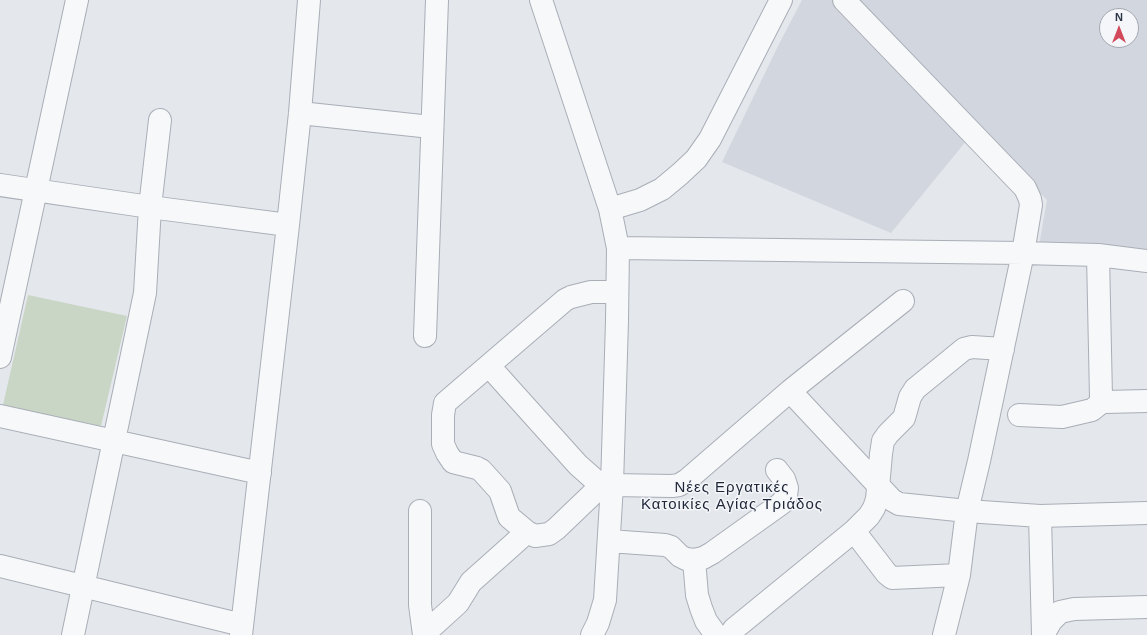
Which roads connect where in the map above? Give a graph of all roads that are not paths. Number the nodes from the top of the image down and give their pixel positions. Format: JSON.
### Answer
{"nodes":[{"id":1,"x":77,"y":0,"type":"edge"},
{"id":2,"x":309,"y":0,"type":"edge"},
{"id":3,"x":437,"y":0,"type":"edge"},
{"id":4,"x":541,"y":0,"type":"edge"},
{"id":5,"x":781,"y":0,"type":"edge"},
{"id":6,"x":844,"y":0,"type":"edge"},
{"id":7,"x":300,"y":114,"type":"junction"},
{"id":8,"x":160,"y":120,"type":"dead end"},
{"id":9,"x":431,"y":127,"type":"junction"},
{"id":10,"x":0,"y":185,"type":"edge"},
{"id":11,"x":36,"y":191,"type":"junction"},
{"id":12,"x":150,"y":207,"type":"junction"},
{"id":13,"x":610,"y":209,"type":"junction"},
{"id":14,"x":288,"y":225,"type":"junction"},
{"id":15,"x":618,"y":248,"type":"junction"},
{"id":16,"x":1023,"y":253,"type":"junction"},
{"id":17,"x":1098,"y":255,"type":"junction"},
{"id":18,"x":1147,"y":261,"type":"edge"},
{"id":19,"x":617,"y":292,"type":"junction"},
{"id":20,"x":903,"y":302,"type":"dead end"},
{"id":21,"x":425,"y":336,"type":"dead end"},
{"id":22,"x":1003,"y":348,"type":"junction"},
{"id":23,"x":0,"y":357,"type":"edge"},
{"id":24,"x":490,"y":366,"type":"junction"},
{"id":25,"x":790,"y":391,"type":"junction"},
{"id":26,"x":1147,"y":401,"type":"edge"},
{"id":27,"x":1102,"y":402,"type":"junction"},
{"id":28,"x":1019,"y":415,"type":"dead end"},
{"id":29,"x":0,"y":416,"type":"edge"},
{"id":30,"x":114,"y":441,"type":"junction"},
{"id":31,"x":777,"y":470,"type":"dead end"},
{"id":32,"x":260,"y":473,"type":"junction"},
{"id":33,"x":608,"y":484,"type":"junction"},
{"id":34,"x":878,"y":484,"type":"junction"},
{"id":35,"x":420,"y":511,"type":"dead end"},
{"id":36,"x":967,"y":511,"type":"junction"},
{"id":37,"x":1147,"y":513,"type":"edge"},
{"id":38,"x":1040,"y":516,"type":"junction"},
{"id":39,"x":854,"y":531,"type":"junction"},
{"id":40,"x":527,"y":532,"type":"junction"},
{"id":41,"x":609,"y":541,"type":"junction"},
{"id":42,"x":694,"y":560,"type":"junction"},
{"id":43,"x":0,"y":566,"type":"edge"},
{"id":44,"x":959,"y":575,"type":"junction"},
{"id":45,"x":84,"y":586,"type":"junction"},
{"id":46,"x":1147,"y":607,"type":"edge"},
{"id":47,"x":242,"y":630,"type":"edge"},
{"id":48,"x":424,"y":634,"type":"edge"},
{"id":49,"x":73,"y":635,"type":"edge"},
{"id":50,"x":592,"y":635,"type":"edge"},
{"id":51,"x":716,"y":635,"type":"edge"},
{"id":52,"x":730,"y":635,"type":"edge"},
{"id":53,"x":944,"y":635,"type":"edge"},
{"id":54,"x":1043,"y":635,"type":"edge"}],
"edges":[{"from":1,"to":11,"type":"street"},
{"from":2,"to":7,"type":"street"},
{"from":3,"to":9,"type":"street"},
{"from":4,"to":13,"type":"street"},
{"from":5,"to":13,"type":"street"},
{"from":6,"to":16,"type":"street"},
{"from":7,"to":9,"type":"street"},
{"from":7,"to":14,"type":"street"},
{"from":8,"to":12,"type":"street"},
{"from":9,"to":21,"type":"street"},
{"from":10,"to":11,"type":"street"},
{"from":11,"to":12,"type":"street"},
{"from":11,"to":23,"type":"street"},
{"from":12,"to":14,"type":"street"},
{"from":12,"to":30,"type":"street"},
{"from":13,"to":15,"type":"street"},
{"from":14,"to":32,"type":"street"},
{"from":15,"to":16,"type":"street"},
{"from":15,"to":19,"type":"street"},
{"from":16,"to":17,"type":"street"},
{"from":16,"to":22,"type":"street"},
{"from":17,"to":18,"type":"street"},
{"from":17,"to":27,"type":"street"},
{"from":19,"to":24,"type":"street"},
{"from":19,"to":33,"type":"street"},
{"from":20,"to":25,"type":"street"},
{"from":22,"to":34,"type":"street"},
{"from":22,"to":36,"type":"street"},
{"from":24,"to":33,"type":"street"},
{"from":24,"to":40,"type":"street"},
{"from":25,"to":33,"type":"street"},
{"from":25,"to":34,"type":"street"},
{"from":26,"to":27,"type":"street"},
{"from":27,"to":28,"type":"street"},
{"from":29,"to":30,"type":"street"},
{"from":30,"to":32,"type":"street"},
{"from":30,"to":45,"type":"street"},
{"from":31,"to":42,"type":"street"},
{"from":32,"to":47,"type":"street"},
{"from":33,"to":40,"type":"street"},
{"from":33,"to":41,"type":"street"},
{"from":34,"to":36,"type":"street"},
{"from":34,"to":39,"type":"street"},
{"from":35,"to":48,"type":"street"},
{"from":36,"to":38,"type":"street"},
{"from":36,"to":44,"type":"street"},
{"from":37,"to":38,"type":"street"},
{"from":38,"to":54,"type":"street"},
{"from":39,"to":44,"type":"street"},
{"from":39,"to":52,"type":"street"},
{"from":40,"to":48,"type":"street"},
{"from":41,"to":42,"type":"street"},
{"from":41,"to":50,"type":"street"},
{"from":42,"to":51,"type":"street"},
{"from":43,"to":45,"type":"street"},
{"from":44,"to":53,"type":"street"},
{"from":45,"to":47,"type":"street"},
{"from":45,"to":49,"type":"street"},
{"from":46,"to":54,"type":"street"}]}
